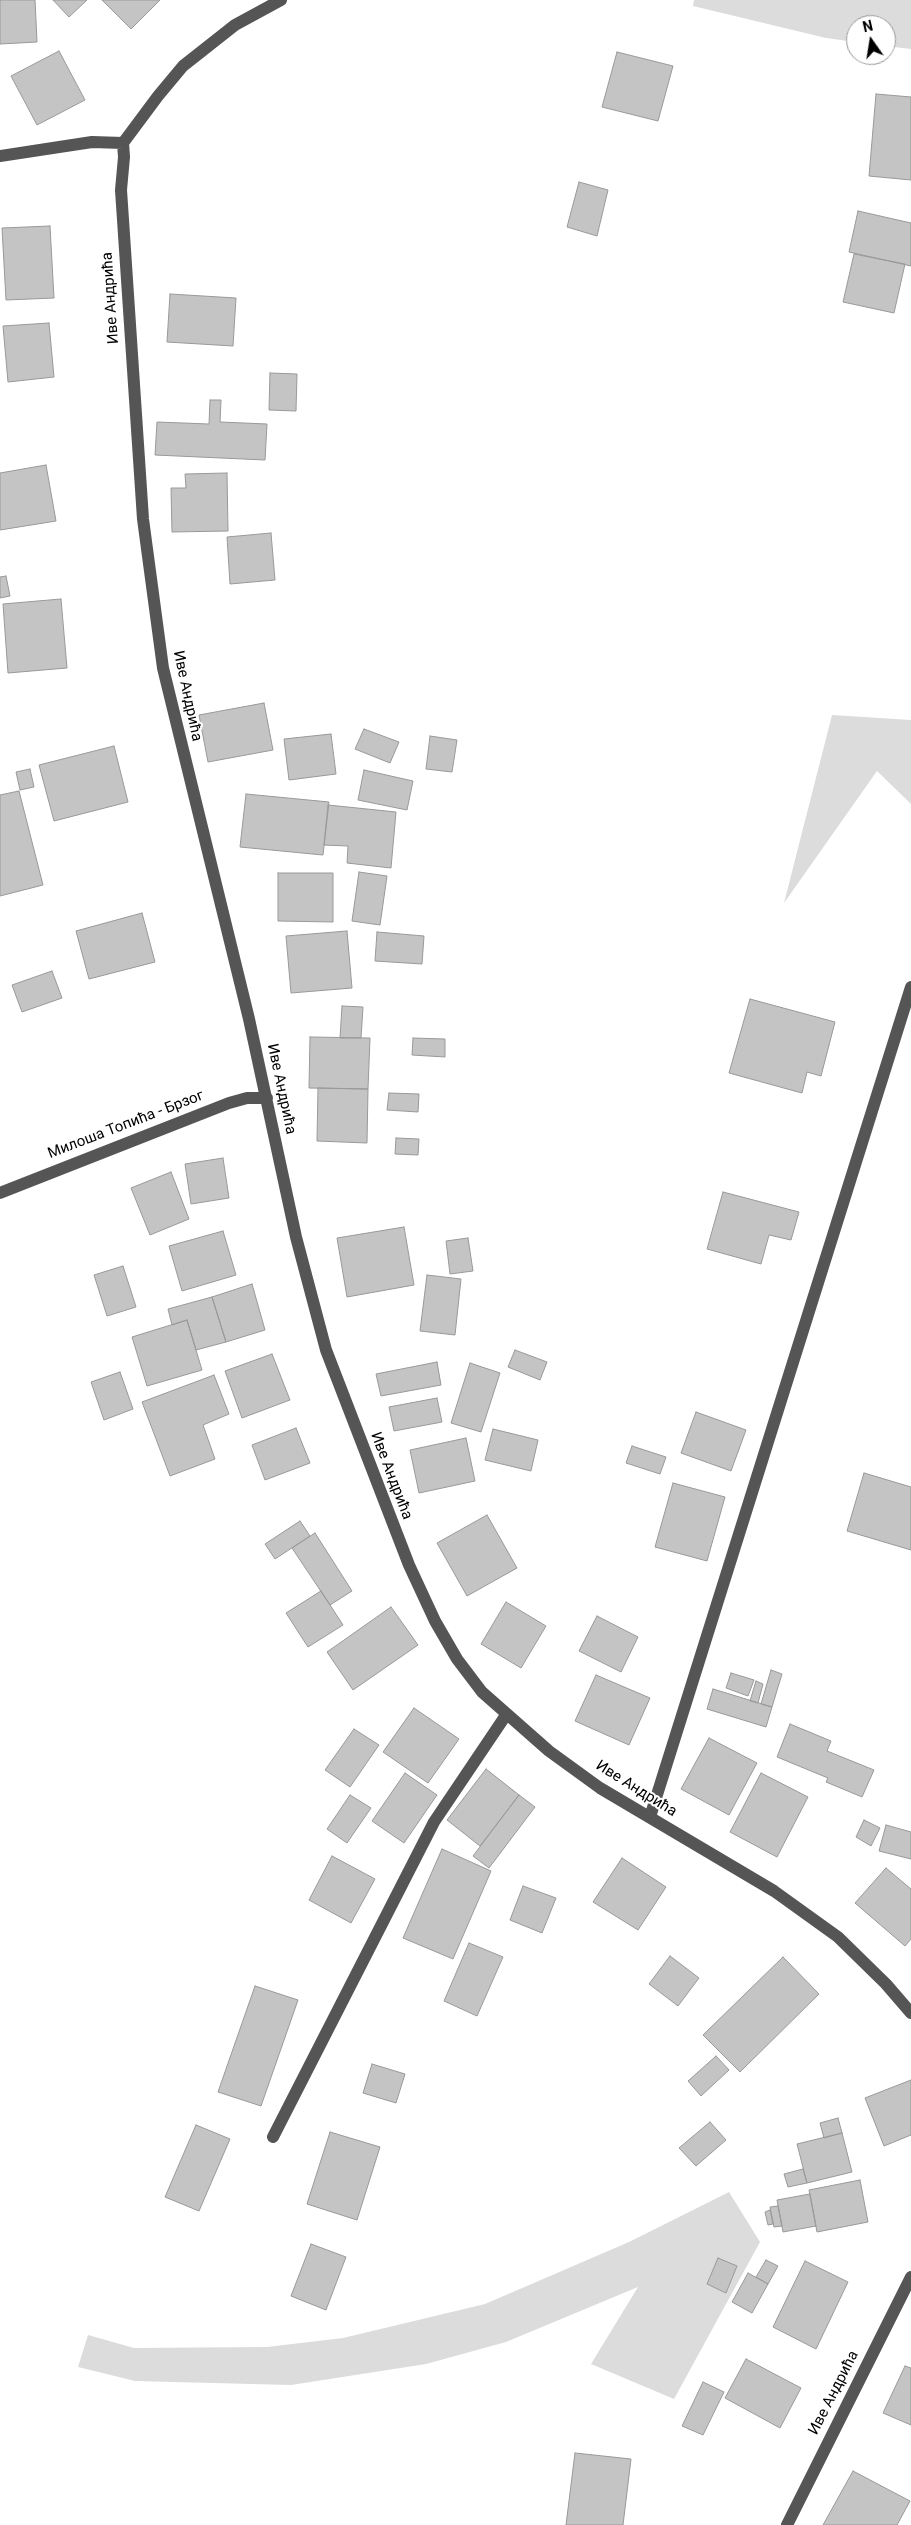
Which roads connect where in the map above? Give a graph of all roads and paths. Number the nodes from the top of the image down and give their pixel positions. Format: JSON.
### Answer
{"nodes":[{"id":1,"x":281,"y":0,"type":"edge"},
{"id":2,"x":123,"y":143,"type":"junction"},
{"id":3,"x":0,"y":156,"type":"edge"},
{"id":4,"x":911,"y":987,"type":"edge"},
{"id":5,"x":267,"y":1098,"type":"junction"},
{"id":6,"x":0,"y":1193,"type":"edge"},
{"id":7,"x":506,"y":1715,"type":"junction"},
{"id":8,"x":650,"y":1817,"type":"junction"},
{"id":9,"x":911,"y":2013,"type":"edge"},
{"id":10,"x":273,"y":2137,"type":"dead end"},
{"id":11,"x":911,"y":2277,"type":"edge"},
{"id":12,"x":787,"y":2525,"type":"edge"}],
"edges":[{"from":1,"to":2,"type":"street"},
{"from":2,"to":3,"type":"street"},
{"from":2,"to":5,"type":"street","name":"Иве Андрића"},
{"from":4,"to":8,"type":"street"},
{"from":5,"to":6,"type":"street","name":"Милоша Топића - Брзог"},
{"from":5,"to":7,"type":"street","name":"Иве Андрића"},
{"from":7,"to":8,"type":"street","name":"Иве Андрића"},
{"from":7,"to":10,"type":"street"},
{"from":8,"to":9,"type":"street","name":"Иве Андрића"},
{"from":11,"to":12,"type":"street","name":"Иве Андрића"}]}
